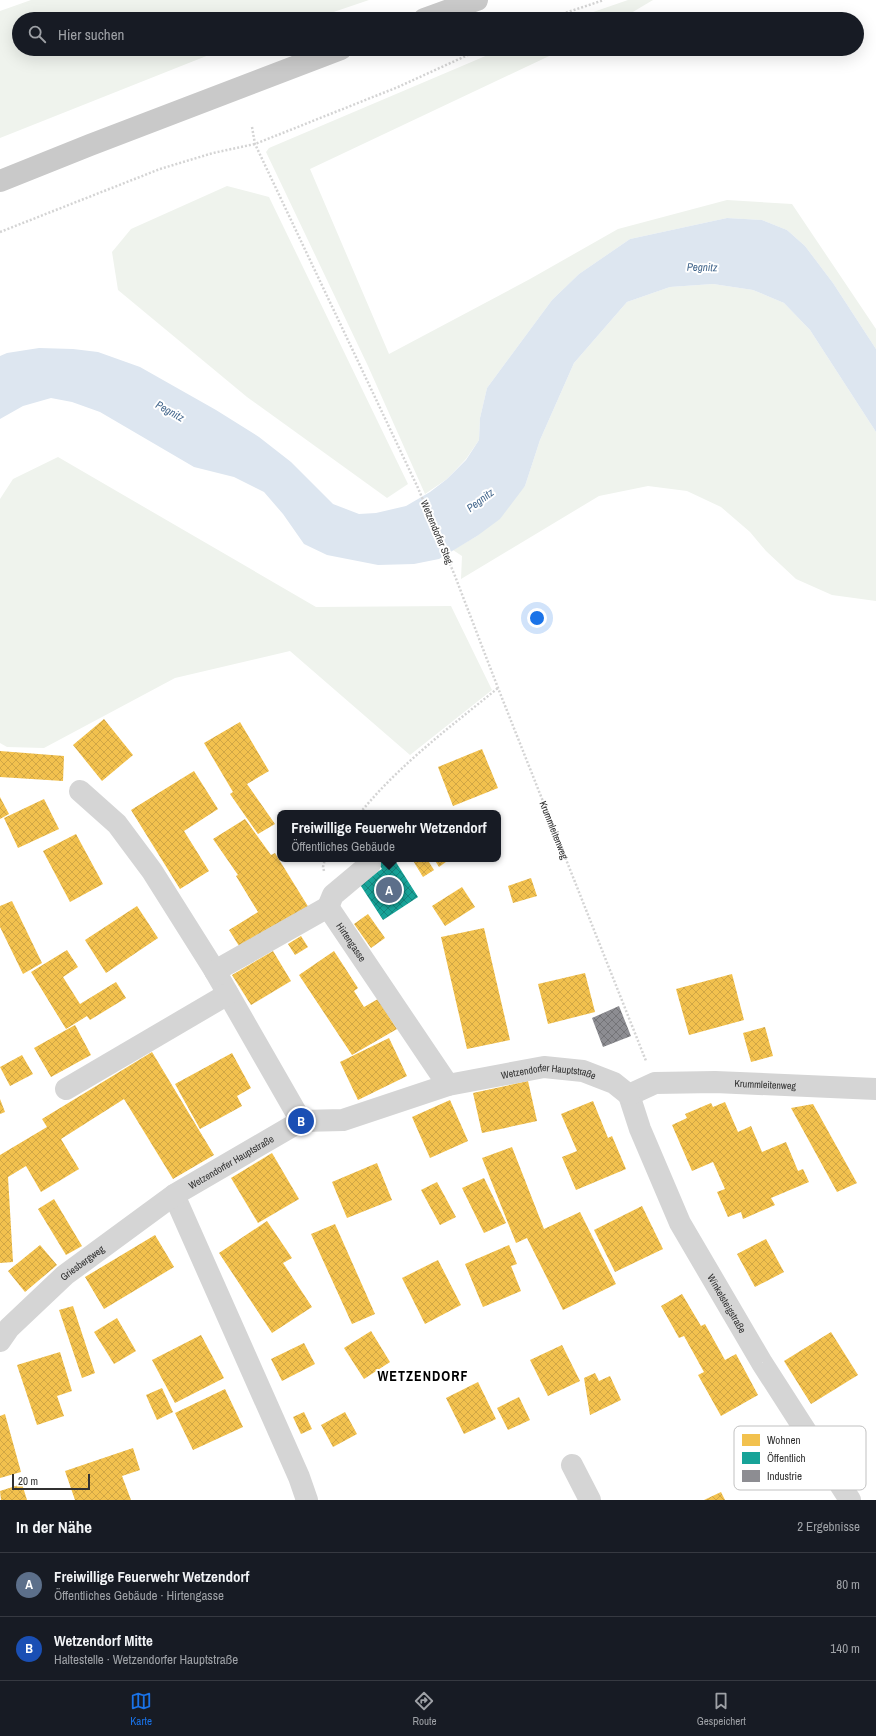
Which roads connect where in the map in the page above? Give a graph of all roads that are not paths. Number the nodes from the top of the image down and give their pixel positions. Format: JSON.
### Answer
{"nodes":[{"id":1,"x":477,"y":0,"type":"edge"},
{"id":2,"x":444,"y":12,"type":"edge"},
{"id":3,"x":323,"y":56,"type":"edge"},
{"id":4,"x":0,"y":181,"type":"edge"},
{"id":5,"x":80,"y":791,"type":"dead end"},
{"id":6,"x":370,"y":864,"type":"dead end"},
{"id":7,"x":328,"y":907,"type":"junction"},
{"id":8,"x":216,"y":971,"type":"junction"},
{"id":9,"x":228,"y":994,"type":"junction"},
{"id":10,"x":448,"y":1085,"type":"junction"},
{"id":11,"x":66,"y":1089,"type":"dead end"},
{"id":12,"x":876,"y":1089,"type":"edge"},
{"id":13,"x":629,"y":1095,"type":"junction"},
{"id":14,"x":302,"y":1121,"type":"junction"},
{"id":15,"x":174,"y":1196,"type":"junction"},
{"id":16,"x":0,"y":1341,"type":"edge"},
{"id":17,"x":802,"y":1426,"type":"edge"},
{"id":18,"x":572,"y":1465,"type":"dead end"},
{"id":19,"x":844,"y":1490,"type":"edge"},
{"id":20,"x":307,"y":1500,"type":"edge"},
{"id":21,"x":590,"y":1500,"type":"edge"},
{"id":22,"x":850,"y":1500,"type":"edge"}],
"edges":[{"from":1,"to":2,"type":"main road"},
{"from":3,"to":4,"type":"main road"},
{"from":5,"to":8,"type":"street"},
{"from":6,"to":7,"type":"street"},
{"from":7,"to":8,"type":"street"},
{"from":7,"to":10,"type":"street","name":"Hirtengasse"},
{"from":8,"to":9,"type":"street"},
{"from":9,"to":11,"type":"street"},
{"from":9,"to":14,"type":"street"},
{"from":10,"to":13,"type":"street","name":"Wetzendorfer Hauptstraße"},
{"from":10,"to":14,"type":"street","name":"Wetzendorfer Hauptstraße"},
{"from":12,"to":13,"type":"street","name":"Krummleitenweg"},
{"from":13,"to":17,"type":"street","name":"Winkelsteigstraße"},
{"from":14,"to":15,"type":"street","name":"Wetzendorfer Hauptstraße"},
{"from":15,"to":16,"type":"street","name":"Griesbergweg"},
{"from":15,"to":20,"type":"street"},
{"from":18,"to":21,"type":"street"},
{"from":19,"to":22,"type":"street","name":"Winkelsteigstraße"}]}
